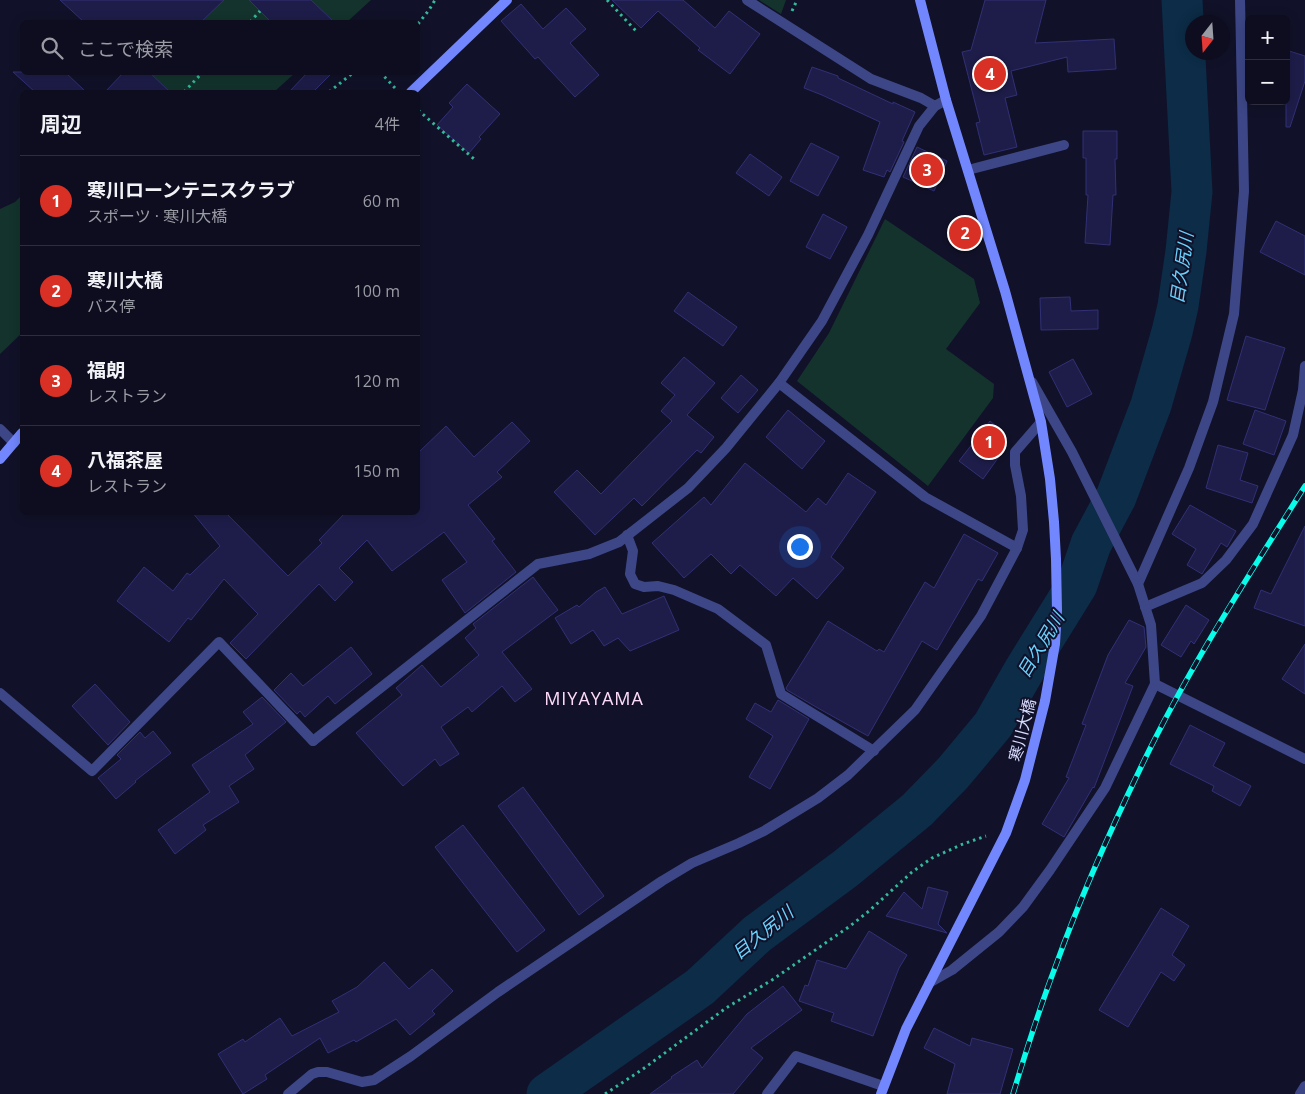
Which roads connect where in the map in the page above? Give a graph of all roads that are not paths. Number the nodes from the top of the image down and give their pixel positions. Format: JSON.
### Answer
{"nodes":[{"id":1,"x":506,"y":0,"type":"edge"},
{"id":2,"x":747,"y":0,"type":"edge"},
{"id":3,"x":920,"y":0,"type":"edge"},
{"id":4,"x":1240,"y":0,"type":"edge"},
{"id":5,"x":413,"y":90,"type":"edge"},
{"id":6,"x":946,"y":100,"type":"junction"},
{"id":7,"x":935,"y":106,"type":"junction"},
{"id":8,"x":1064,"y":145,"type":"dead end"},
{"id":9,"x":968,"y":170,"type":"junction"},
{"id":10,"x":1305,"y":366,"type":"edge"},
{"id":11,"x":1028,"y":376,"type":"junction"},
{"id":12,"x":778,"y":383,"type":"junction"},
{"id":13,"x":1041,"y":422,"type":"junction"},
{"id":14,"x":0,"y":429,"type":"edge"},
{"id":15,"x":20,"y":436,"type":"edge"},
{"id":16,"x":14,"y":443,"type":"junction"},
{"id":17,"x":0,"y":459,"type":"edge"},
{"id":18,"x":627,"y":535,"type":"junction"},
{"id":19,"x":1017,"y":548,"type":"junction"},
{"id":20,"x":1136,"y":579,"type":"junction"},
{"id":21,"x":1145,"y":607,"type":"junction"},
{"id":22,"x":1155,"y":684,"type":"junction"},
{"id":23,"x":0,"y":693,"type":"edge"},
{"id":24,"x":874,"y":751,"type":"junction"},
{"id":25,"x":1305,"y":759,"type":"edge"},
{"id":26,"x":930,"y":983,"type":"junction"},
{"id":27,"x":1305,"y":1086,"type":"edge"},
{"id":28,"x":882,"y":1090,"type":"edge"},
{"id":29,"x":288,"y":1094,"type":"edge"},
{"id":30,"x":767,"y":1094,"type":"edge"},
{"id":31,"x":1300,"y":1094,"type":"edge"}],
"edges":[{"from":1,"to":5,"type":"street"},
{"from":2,"to":7,"type":"street"},
{"from":3,"to":6,"type":"street","name":"寒川大橋"},
{"from":4,"to":20,"type":"street"},
{"from":6,"to":7,"type":"street"},
{"from":6,"to":9,"type":"street","name":"寒川大橋"},
{"from":7,"to":12,"type":"street"},
{"from":8,"to":9,"type":"street"},
{"from":9,"to":11,"type":"street","name":"寒川大橋"},
{"from":10,"to":21,"type":"street"},
{"from":11,"to":13,"type":"street","name":"寒川大橋"},
{"from":11,"to":20,"type":"street"},
{"from":12,"to":18,"type":"street"},
{"from":12,"to":19,"type":"street"},
{"from":13,"to":19,"type":"street"},
{"from":13,"to":26,"type":"street","name":"寒川大橋"},
{"from":14,"to":16,"type":"street"},
{"from":15,"to":16,"type":"street"},
{"from":16,"to":17,"type":"street"},
{"from":18,"to":23,"type":"street"},
{"from":18,"to":24,"type":"street"},
{"from":19,"to":24,"type":"street"},
{"from":20,"to":21,"type":"street"},
{"from":21,"to":22,"type":"street"},
{"from":22,"to":25,"type":"street"},
{"from":22,"to":26,"type":"street"},
{"from":24,"to":29,"type":"street"},
{"from":26,"to":28,"type":"street","name":"寒川大橋"},
{"from":27,"to":31,"type":"street"},
{"from":28,"to":30,"type":"street"}]}
